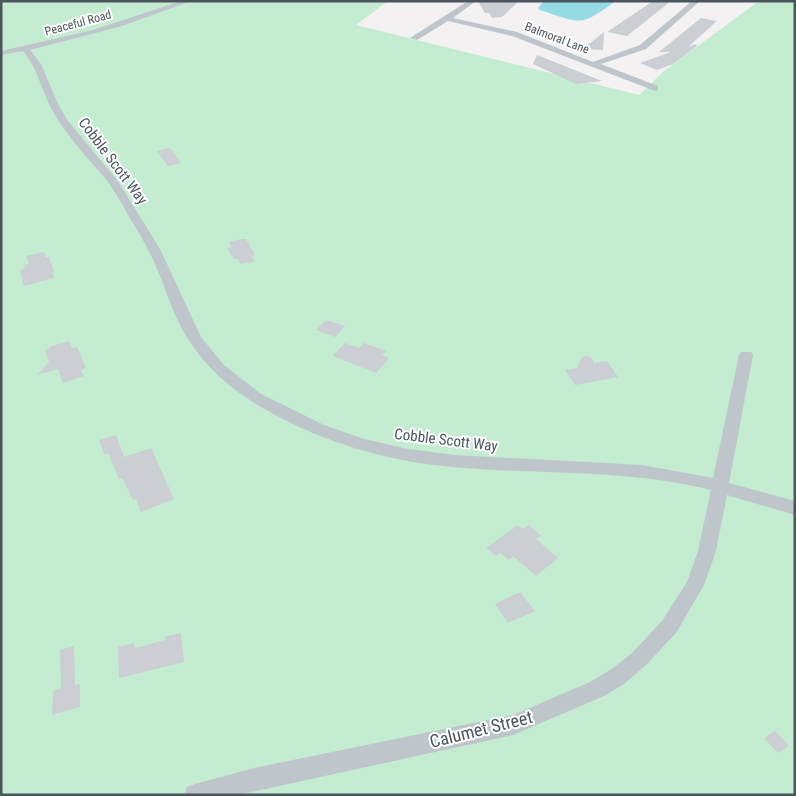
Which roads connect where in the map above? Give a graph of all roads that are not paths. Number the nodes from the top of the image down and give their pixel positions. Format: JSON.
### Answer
{"nodes":[{"id":1,"x":188,"y":1,"type":"edge"},
{"id":2,"x":473,"y":1,"type":"edge"},
{"id":3,"x":696,"y":1,"type":"edge"},
{"id":4,"x":447,"y":19,"type":"junction"},
{"id":5,"x":414,"y":38,"type":"dead end"},
{"id":6,"x":24,"y":48,"type":"junction"},
{"id":7,"x":1,"y":53,"type":"edge"},
{"id":8,"x":594,"y":64,"type":"junction"},
{"id":9,"x":655,"y":88,"type":"dead end"},
{"id":10,"x":746,"y":355,"type":"dead end"},
{"id":11,"x":720,"y":486,"type":"junction"},
{"id":12,"x":795,"y":508,"type":"edge"},
{"id":13,"x":195,"y":795,"type":"edge"}],
"edges":[{"from":1,"to":6,"type":"street","name":"Peaceful Road"},
{"from":2,"to":4,"type":"street"},
{"from":3,"to":8,"type":"street"},
{"from":4,"to":5,"type":"street"},
{"from":4,"to":8,"type":"street","name":"Balmoral Lane"},
{"from":6,"to":7,"type":"street","name":"Peaceful Road"},
{"from":6,"to":11,"type":"street","name":"Cobble Scott Way"},
{"from":8,"to":9,"type":"street","name":"Balmoral Lane"},
{"from":10,"to":11,"type":"street","name":"Calumet Street"},
{"from":11,"to":12,"type":"street","name":"Cobble Scott Way"},
{"from":11,"to":13,"type":"street","name":"Calumet Street"}]}
